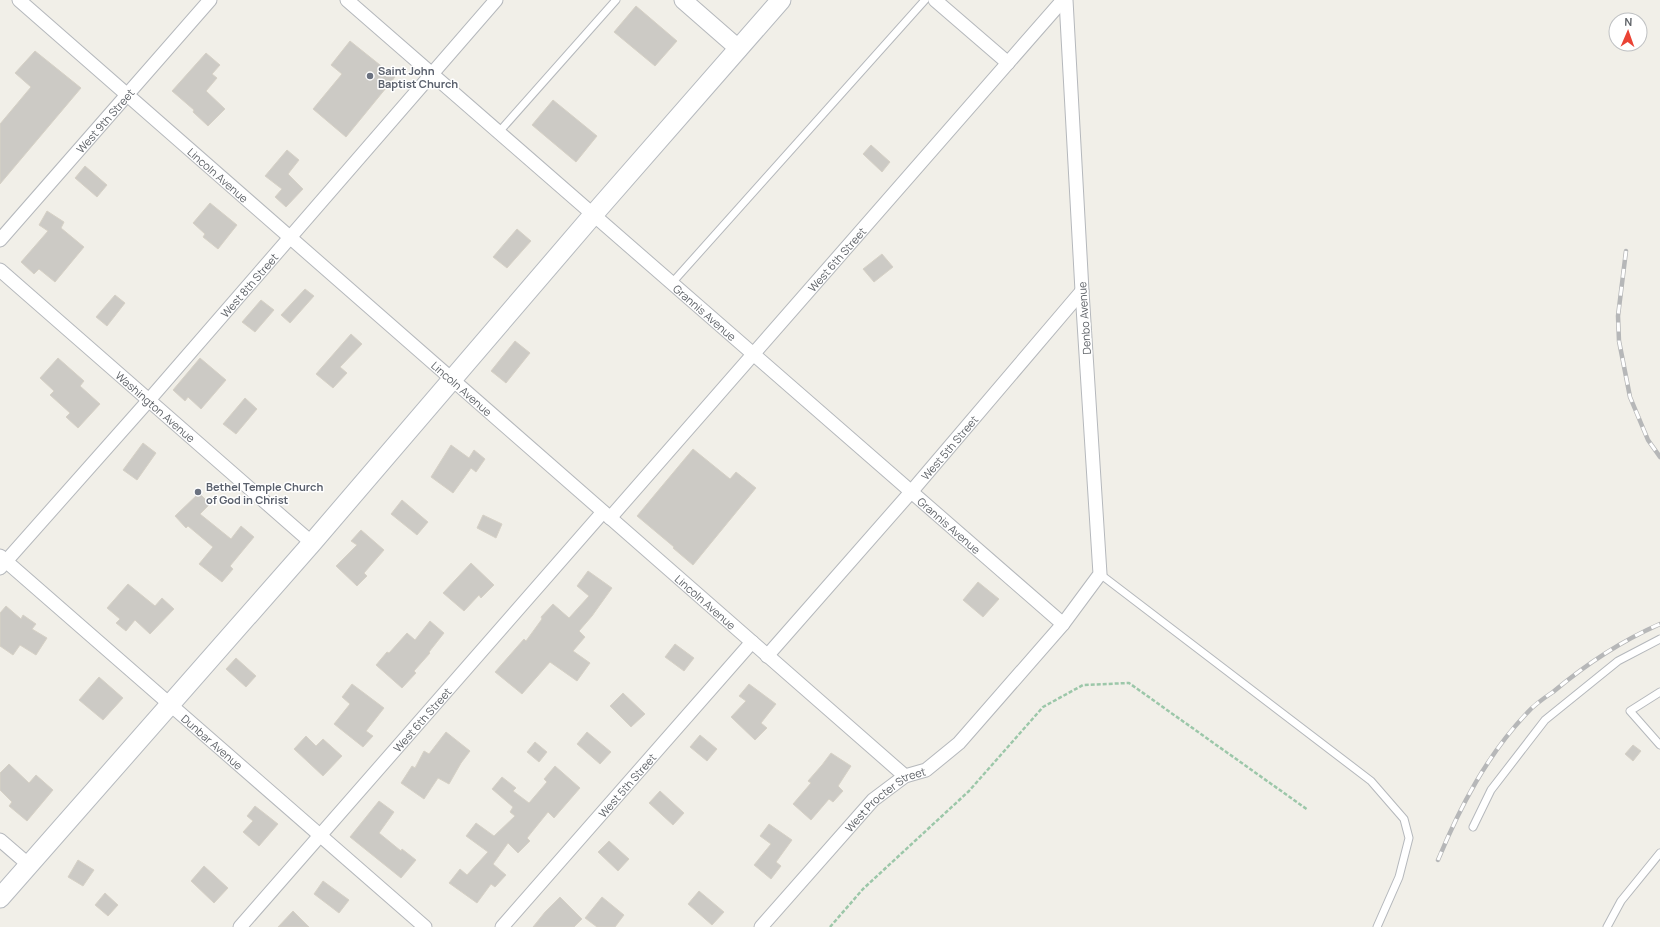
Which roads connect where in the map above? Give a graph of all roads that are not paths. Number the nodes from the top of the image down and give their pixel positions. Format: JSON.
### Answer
{"nodes":[{"id":1,"x":19,"y":0,"type":"edge"},
{"id":2,"x":210,"y":0,"type":"edge"},
{"id":3,"x":347,"y":0,"type":"edge"},
{"id":4,"x":496,"y":0,"type":"edge"},
{"id":5,"x":616,"y":0,"type":"edge"},
{"id":6,"x":683,"y":0,"type":"edge"},
{"id":7,"x":781,"y":0,"type":"edge"},
{"id":8,"x":925,"y":0,"type":"edge"},
{"id":9,"x":935,"y":0,"type":"edge"},
{"id":10,"x":1063,"y":0,"type":"edge"},
{"id":11,"x":1066,"y":0,"type":"edge"},
{"id":12,"x":739,"y":49,"type":"junction"},
{"id":13,"x":1008,"y":63,"type":"junction"},
{"id":14,"x":432,"y":74,"type":"junction"},
{"id":15,"x":127,"y":95,"type":"junction"},
{"id":16,"x":499,"y":132,"type":"junction"},
{"id":17,"x":593,"y":215,"type":"junction"},
{"id":18,"x":289,"y":238,"type":"junction"},
{"id":19,"x":0,"y":240,"type":"edge"},
{"id":20,"x":0,"y":270,"type":"edge"},
{"id":21,"x":671,"y":284,"type":"junction"},
{"id":22,"x":1082,"y":291,"type":"junction"},
{"id":23,"x":753,"y":354,"type":"junction"},
{"id":24,"x":452,"y":380,"type":"junction"},
{"id":25,"x":149,"y":400,"type":"junction"},
{"id":26,"x":911,"y":492,"type":"junction"},
{"id":27,"x":606,"y":515,"type":"junction"},
{"id":28,"x":312,"y":543,"type":"junction"},
{"id":29,"x":2,"y":562,"type":"edge"},
{"id":30,"x":1100,"y":574,"type":"junction"},
{"id":31,"x":1063,"y":624,"type":"junction"},
{"id":32,"x":1660,"y":639,"type":"edge"},
{"id":33,"x":752,"y":642,"type":"junction"},
{"id":34,"x":767,"y":656,"type":"junction"},
{"id":35,"x":1660,"y":692,"type":"edge"},
{"id":36,"x":170,"y":705,"type":"junction"},
{"id":37,"x":1660,"y":745,"type":"edge"},
{"id":38,"x":905,"y":776,"type":"junction"},
{"id":39,"x":1473,"y":827,"type":"dead end"},
{"id":40,"x":320,"y":836,"type":"junction"},
{"id":41,"x":0,"y":840,"type":"edge"},
{"id":42,"x":1660,"y":853,"type":"edge"},
{"id":43,"x":29,"y":865,"type":"junction"},
{"id":44,"x":0,"y":898,"type":"edge"},
{"id":45,"x":240,"y":927,"type":"edge"},
{"id":46,"x":425,"y":927,"type":"edge"},
{"id":47,"x":502,"y":927,"type":"edge"},
{"id":48,"x":761,"y":927,"type":"edge"},
{"id":49,"x":1377,"y":927,"type":"edge"},
{"id":50,"x":1607,"y":927,"type":"edge"}],
"edges":[{"from":1,"to":15,"type":"street","name":"Lincoln Avenue"},
{"from":2,"to":15,"type":"street","name":"West 9th Street"},
{"from":3,"to":14,"type":"street","name":"Grannis Avenue"},
{"from":4,"to":14,"type":"street","name":"West 8th Street"},
{"from":5,"to":16,"type":"lane"},
{"from":6,"to":12,"type":"street"},
{"from":7,"to":12,"type":"main road"},
{"from":8,"to":21,"type":"lane"},
{"from":9,"to":13,"type":"street"},
{"from":10,"to":13,"type":"street","name":"West 6th Street"},
{"from":11,"to":22,"type":"street","name":"Denbo Avenue"},
{"from":12,"to":17,"type":"main road"},
{"from":13,"to":23,"type":"street","name":"West 6th Street"},
{"from":14,"to":16,"type":"street","name":"Grannis Avenue"},
{"from":14,"to":18,"type":"street","name":"West 8th Street"},
{"from":15,"to":18,"type":"street","name":"Lincoln Avenue"},
{"from":15,"to":19,"type":"street","name":"West 9th Street"},
{"from":16,"to":17,"type":"street","name":"Grannis Avenue"},
{"from":17,"to":21,"type":"street","name":"Grannis Avenue"},
{"from":17,"to":24,"type":"main road"},
{"from":18,"to":24,"type":"street","name":"Lincoln Avenue"},
{"from":18,"to":25,"type":"street","name":"West 8th Street"},
{"from":20,"to":25,"type":"street","name":"Washington Avenue"},
{"from":21,"to":23,"type":"street","name":"Grannis Avenue"},
{"from":22,"to":26,"type":"street","name":"West 5th Street"},
{"from":22,"to":30,"type":"street","name":"Denbo Avenue"},
{"from":23,"to":26,"type":"street","name":"Grannis Avenue"},
{"from":23,"to":27,"type":"street","name":"West 6th Street"},
{"from":24,"to":27,"type":"street","name":"Lincoln Avenue"},
{"from":24,"to":28,"type":"main road"},
{"from":25,"to":28,"type":"street","name":"Washington Avenue"},
{"from":25,"to":29,"type":"street","name":"West 8th Street"},
{"from":26,"to":31,"type":"street","name":"Grannis Avenue"},
{"from":26,"to":34,"type":"street","name":"West 5th Street"},
{"from":27,"to":33,"type":"street","name":"Lincoln Avenue"},
{"from":27,"to":40,"type":"street","name":"West 6th Street"},
{"from":28,"to":36,"type":"main road"},
{"from":29,"to":36,"type":"street","name":"Dunbar Avenue"},
{"from":30,"to":31,"type":"street"},
{"from":30,"to":49,"type":"lane"},
{"from":31,"to":38,"type":"street","name":"West Procter Street"},
{"from":32,"to":39,"type":"lane"},
{"from":33,"to":34,"type":"street","name":"Lincoln Avenue"},
{"from":33,"to":47,"type":"street","name":"West 5th Street"},
{"from":34,"to":38,"type":"street","name":"Lincoln Avenue"},
{"from":35,"to":37,"type":"lane"},
{"from":36,"to":40,"type":"street","name":"Dunbar Avenue"},
{"from":36,"to":43,"type":"main road"},
{"from":38,"to":48,"type":"street","name":"West Procter Street"},
{"from":40,"to":45,"type":"street","name":"West 6th Street"},
{"from":40,"to":46,"type":"street","name":"Dunbar Avenue"},
{"from":41,"to":43,"type":"street"},
{"from":42,"to":50,"type":"lane"},
{"from":43,"to":44,"type":"main road"}]}
